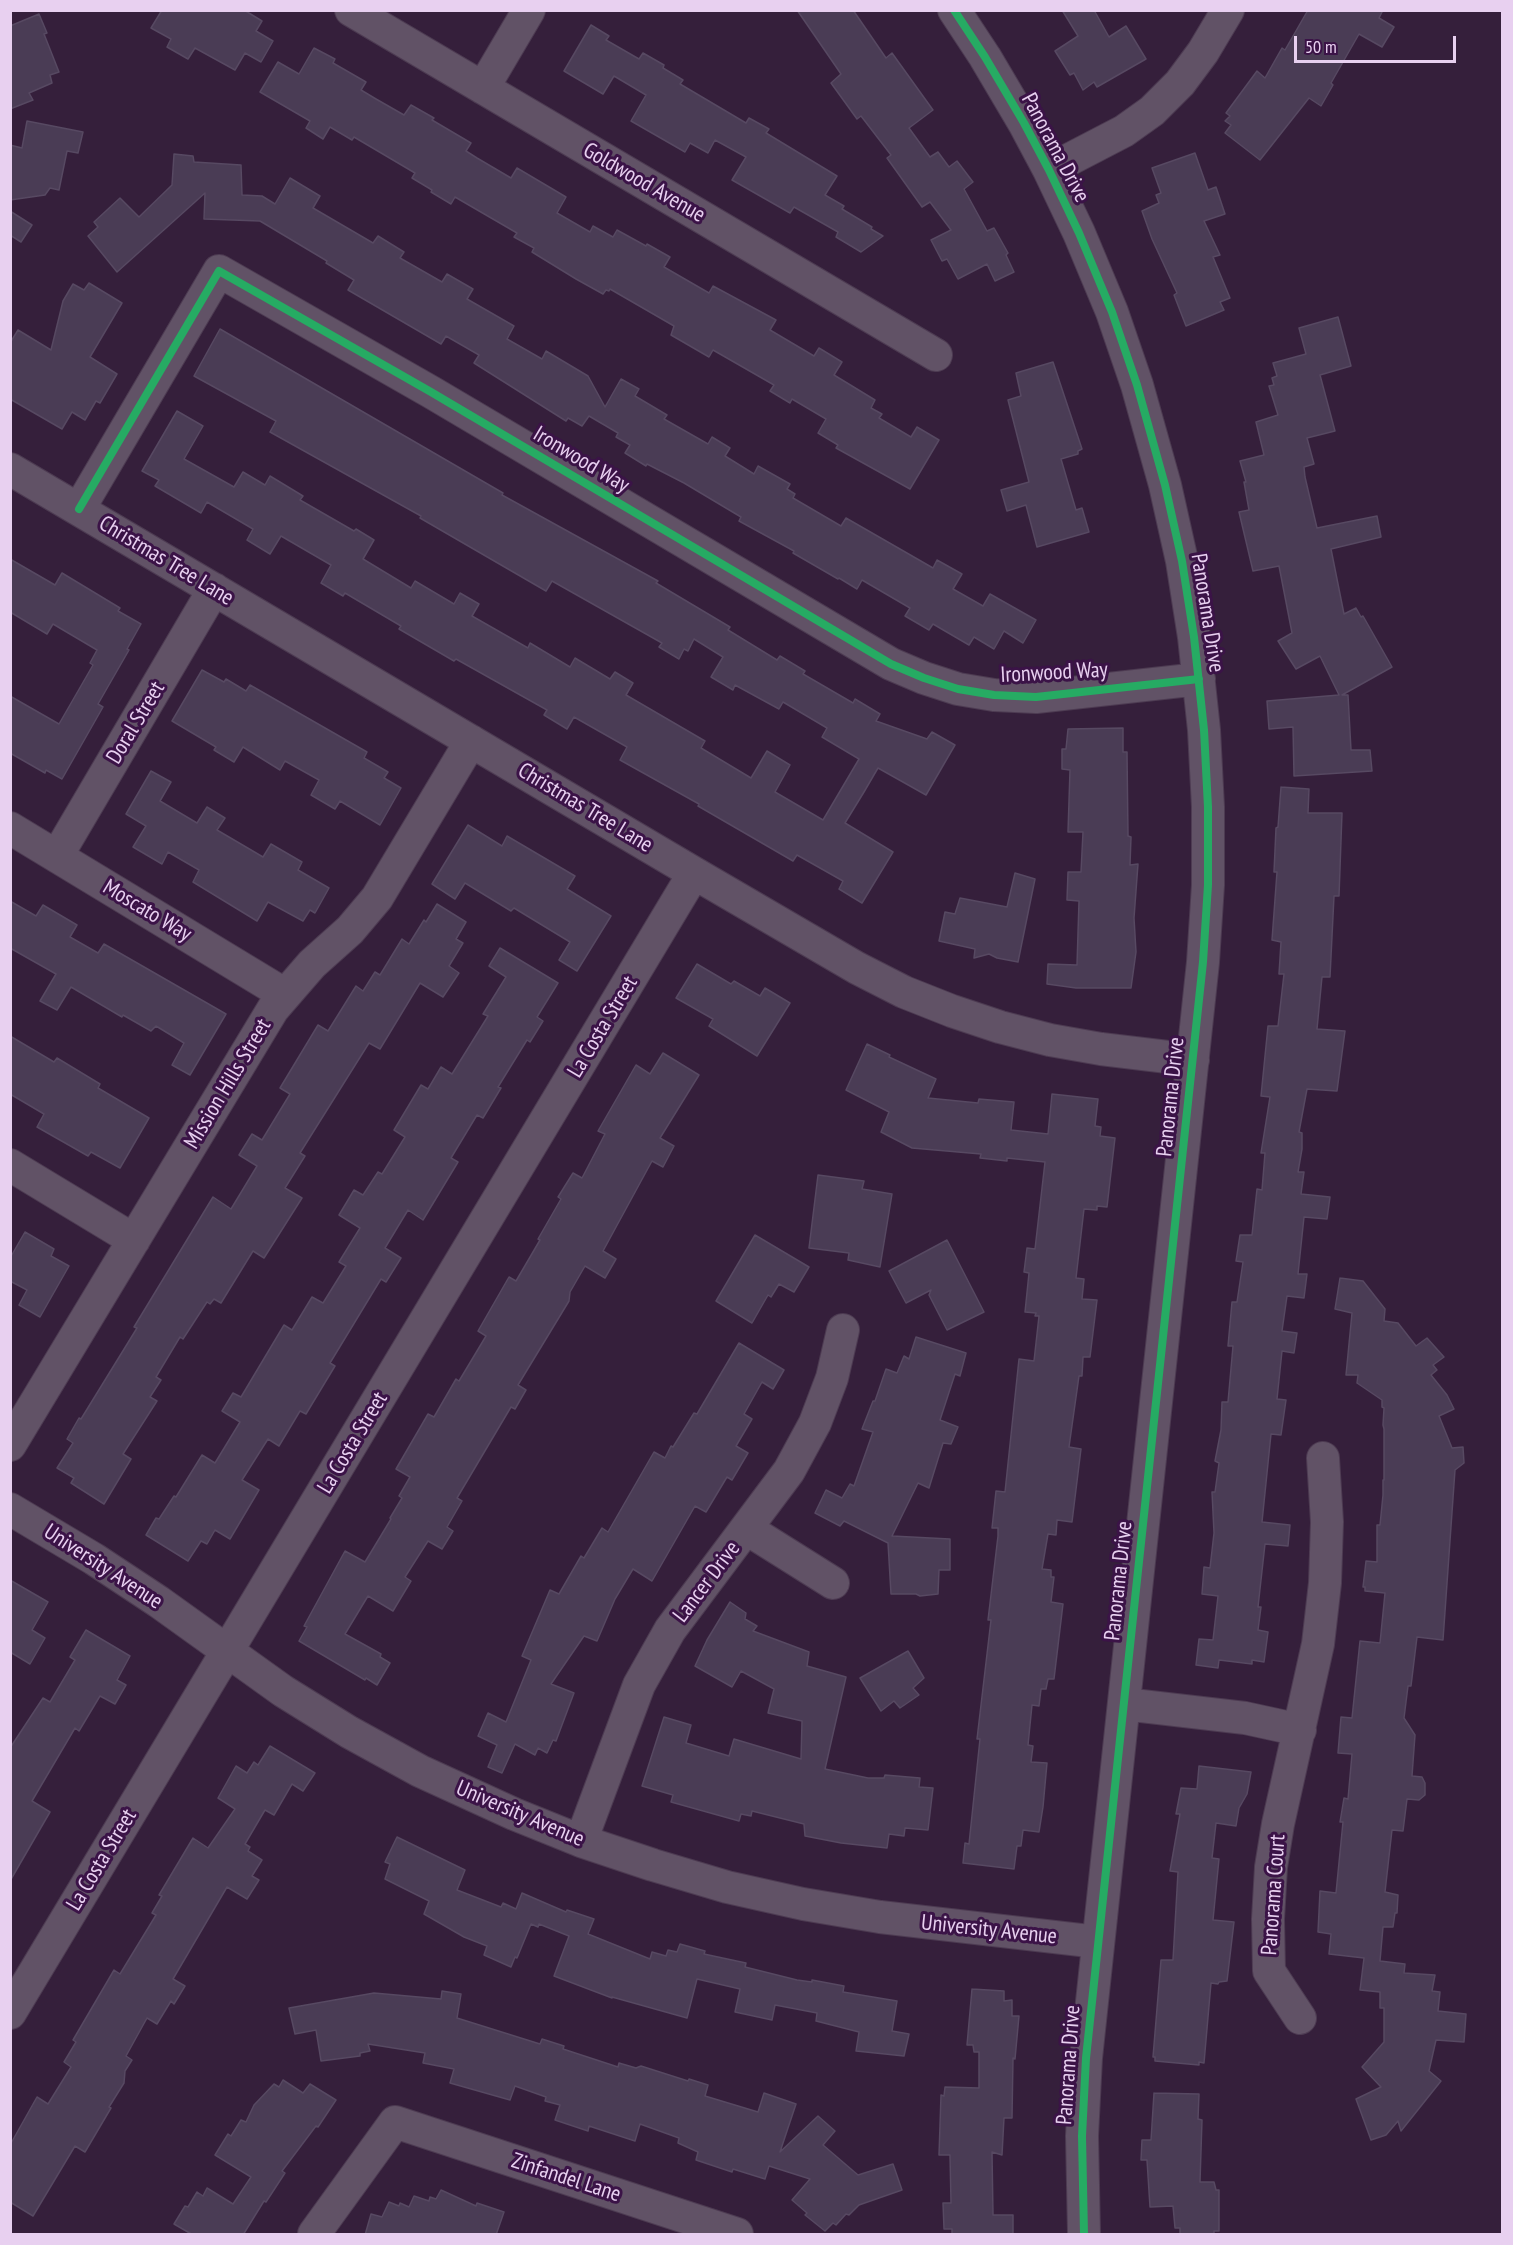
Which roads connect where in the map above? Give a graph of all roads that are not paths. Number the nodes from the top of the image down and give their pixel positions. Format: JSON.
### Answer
{"nodes":[{"id":1,"x":351,"y":10,"type":"edge"},
{"id":2,"x":530,"y":10,"type":"edge"},
{"id":3,"x":954,"y":10,"type":"edge"},
{"id":4,"x":1228,"y":10,"type":"edge"},
{"id":5,"x":483,"y":88,"type":"junction"},
{"id":6,"x":1049,"y":170,"type":"junction"},
{"id":7,"x":936,"y":355,"type":"dead end"},
{"id":8,"x":10,"y":469,"type":"edge"},
{"id":9,"x":79,"y":509,"type":"junction"},
{"id":10,"x":214,"y":590,"type":"junction"},
{"id":11,"x":1199,"y":679,"type":"junction"},
{"id":12,"x":471,"y":741,"type":"junction"},
{"id":13,"x":10,"y":828,"type":"edge"},
{"id":14,"x":57,"y":856,"type":"junction"},
{"id":15,"x":694,"y":873,"type":"junction"},
{"id":16,"x":284,"y":994,"type":"junction"},
{"id":17,"x":1193,"y":1060,"type":"junction"},
{"id":18,"x":10,"y":1165,"type":"edge"},
{"id":19,"x":134,"y":1240,"type":"junction"},
{"id":20,"x":843,"y":1330,"type":"dead end"},
{"id":21,"x":10,"y":1445,"type":"edge"},
{"id":22,"x":1323,"y":1458,"type":"dead end"},
{"id":23,"x":10,"y":1509,"type":"edge"},
{"id":24,"x":747,"y":1529,"type":"junction"},
{"id":25,"x":833,"y":1583,"type":"dead end"},
{"id":26,"x":227,"y":1652,"type":"junction"},
{"id":27,"x":1124,"y":1704,"type":"junction"},
{"id":28,"x":1300,"y":1730,"type":"junction"},
{"id":29,"x":581,"y":1841,"type":"junction"},
{"id":30,"x":1098,"y":1942,"type":"junction"},
{"id":31,"x":10,"y":2013,"type":"edge"},
{"id":32,"x":1300,"y":2018,"type":"dead end"},
{"id":33,"x":314,"y":2235,"type":"edge"},
{"id":34,"x":738,"y":2235,"type":"edge"},
{"id":35,"x":1084,"y":2235,"type":"edge"}],
"edges":[{"from":1,"to":5,"type":"street","name":"Goldwood Avenue"},
{"from":2,"to":5,"type":"street"},
{"from":3,"to":6,"type":"street","name":"Panorama Drive"},
{"from":4,"to":6,"type":"street"},
{"from":5,"to":7,"type":"street","name":"Goldwood Avenue"},
{"from":6,"to":11,"type":"street","name":"Panorama Drive"},
{"from":8,"to":9,"type":"street","name":"Christmas Tree Lane"},
{"from":9,"to":10,"type":"street","name":"Christmas Tree Lane"},
{"from":9,"to":11,"type":"street","name":"Ironwood Way"},
{"from":10,"to":12,"type":"street","name":"Christmas Tree Lane"},
{"from":10,"to":14,"type":"street","name":"Doral Street"},
{"from":11,"to":17,"type":"street","name":"Panorama Drive"},
{"from":12,"to":15,"type":"street","name":"Christmas Tree Lane"},
{"from":12,"to":16,"type":"street","name":"Mission Hills Street"},
{"from":13,"to":14,"type":"street","name":"Moscato Way"},
{"from":14,"to":16,"type":"street","name":"Moscato Way"},
{"from":15,"to":17,"type":"street","name":"Christmas Tree Lane"},
{"from":15,"to":26,"type":"street","name":"La Costa Street"},
{"from":16,"to":19,"type":"street","name":"Mission Hills Street"},
{"from":17,"to":27,"type":"street","name":"Panorama Drive"},
{"from":18,"to":19,"type":"street"},
{"from":19,"to":21,"type":"street","name":"Mission Hills Street"},
{"from":20,"to":24,"type":"street","name":"Lancer Drive"},
{"from":22,"to":28,"type":"street","name":"Panorama Court"},
{"from":23,"to":26,"type":"street","name":"University Avenue"},
{"from":24,"to":25,"type":"street"},
{"from":24,"to":29,"type":"street","name":"Lancer Drive"},
{"from":26,"to":29,"type":"street","name":"University Avenue"},
{"from":26,"to":31,"type":"street","name":"La Costa Street"},
{"from":27,"to":28,"type":"street"},
{"from":27,"to":30,"type":"street","name":"Panorama Drive"},
{"from":28,"to":32,"type":"street","name":"Panorama Court"},
{"from":29,"to":30,"type":"street","name":"University Avenue"},
{"from":30,"to":35,"type":"street","name":"Panorama Drive"},
{"from":33,"to":34,"type":"street","name":"Zinfandel Lane"}]}
